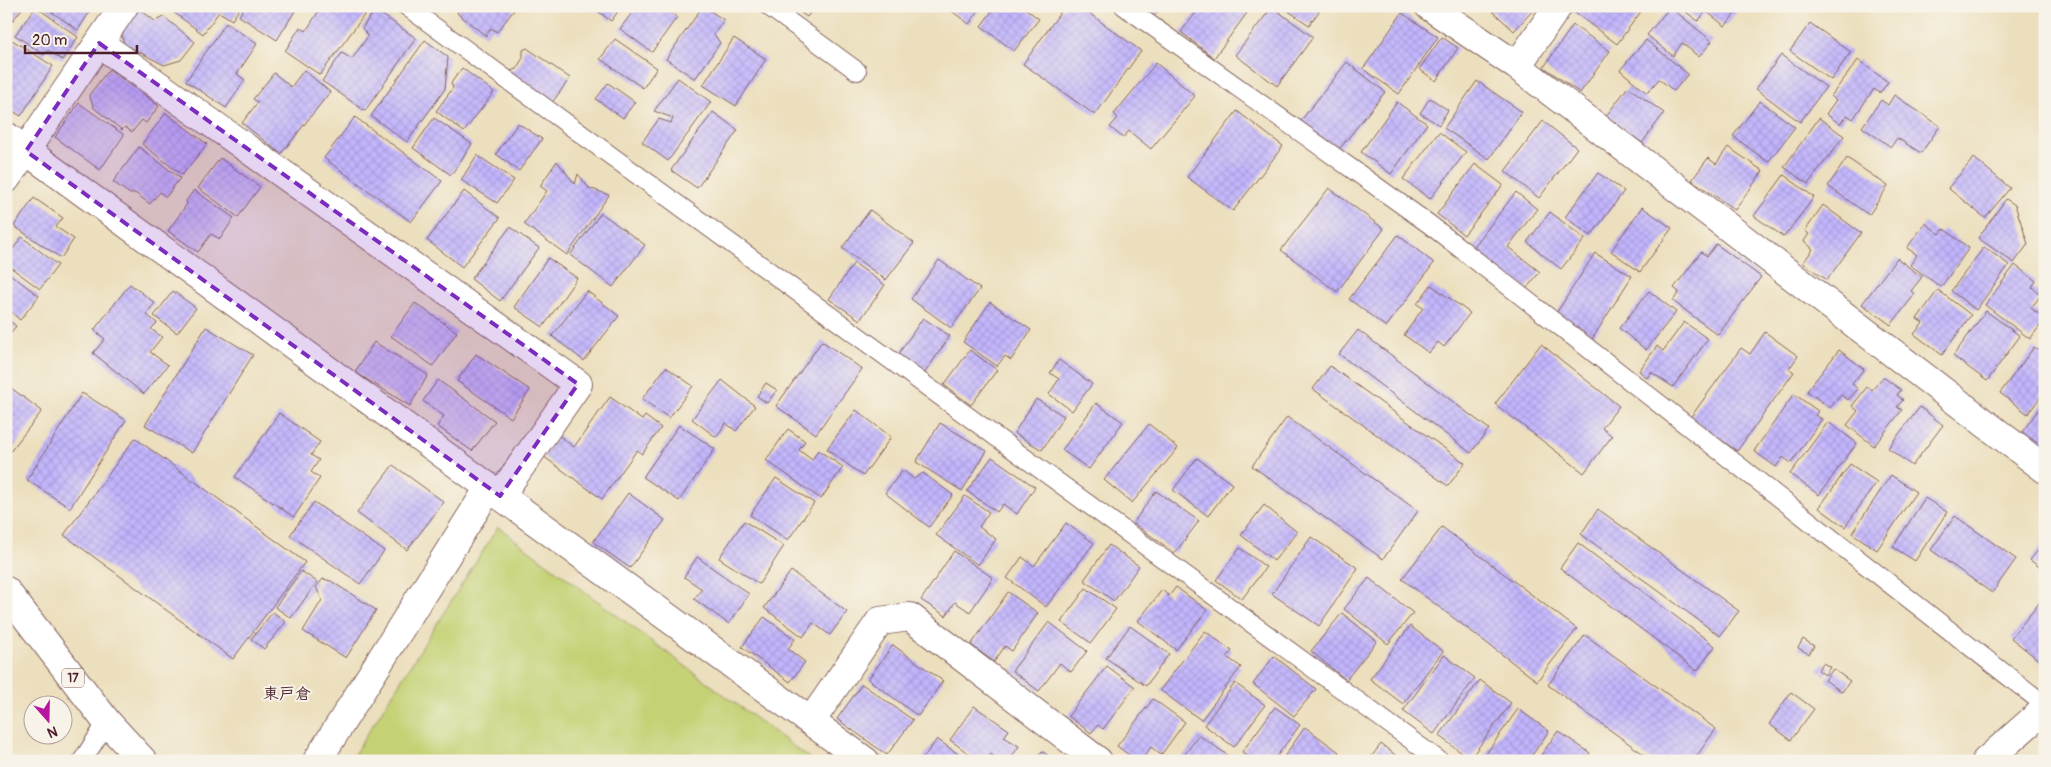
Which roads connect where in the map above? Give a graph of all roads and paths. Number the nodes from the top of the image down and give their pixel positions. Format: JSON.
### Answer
{"nodes":[{"id":1,"x":124,"y":6,"type":"edge"},
{"id":2,"x":406,"y":6,"type":"edge"},
{"id":3,"x":768,"y":6,"type":"edge"},
{"id":4,"x":1124,"y":6,"type":"edge"},
{"id":5,"x":1429,"y":6,"type":"edge"},
{"id":6,"x":1558,"y":6,"type":"edge"},
{"id":7,"x":99,"y":43,"type":"junction"},
{"id":8,"x":1517,"y":66,"type":"junction"},
{"id":9,"x":856,"y":71,"type":"dead end"},
{"id":10,"x":16,"y":143,"type":"edge"},
{"id":11,"x":6,"y":179,"type":"edge"},
{"id":12,"x":2045,"y":469,"type":"edge"},
{"id":13,"x":494,"y":492,"type":"junction"},
{"id":14,"x":6,"y":591,"type":"edge"},
{"id":15,"x":2045,"y":704,"type":"edge"},
{"id":16,"x":2045,"y":709,"type":"edge"},
{"id":17,"x":811,"y":721,"type":"junction"},
{"id":18,"x":107,"y":722,"type":"junction"},
{"id":19,"x":82,"y":761,"type":"edge"},
{"id":20,"x":143,"y":761,"type":"edge"},
{"id":21,"x":317,"y":761,"type":"edge"},
{"id":22,"x":865,"y":761,"type":"edge"},
{"id":23,"x":1098,"y":761,"type":"edge"},
{"id":24,"x":1440,"y":761,"type":"edge"},
{"id":25,"x":1986,"y":761,"type":"edge"}],
"edges":[{"from":1,"to":7,"type":"street"},
{"from":2,"to":24,"type":"lane"},
{"from":3,"to":9,"type":"lane"},
{"from":4,"to":15,"type":"lane"},
{"from":5,"to":8,"type":"street"},
{"from":6,"to":8,"type":"street"},
{"from":7,"to":10,"type":"street"},
{"from":7,"to":13,"type":"street"},
{"from":8,"to":12,"type":"street"},
{"from":10,"to":11,"type":"street"},
{"from":10,"to":13,"type":"street"},
{"from":13,"to":17,"type":"street"},
{"from":13,"to":21,"type":"street"},
{"from":14,"to":18,"type":"street","number":"17"},
{"from":16,"to":25,"type":"street"},
{"from":17,"to":22,"type":"street"},
{"from":17,"to":23,"type":"street"},
{"from":18,"to":19,"type":"lane"},
{"from":18,"to":20,"type":"street","number":"17"}]}
